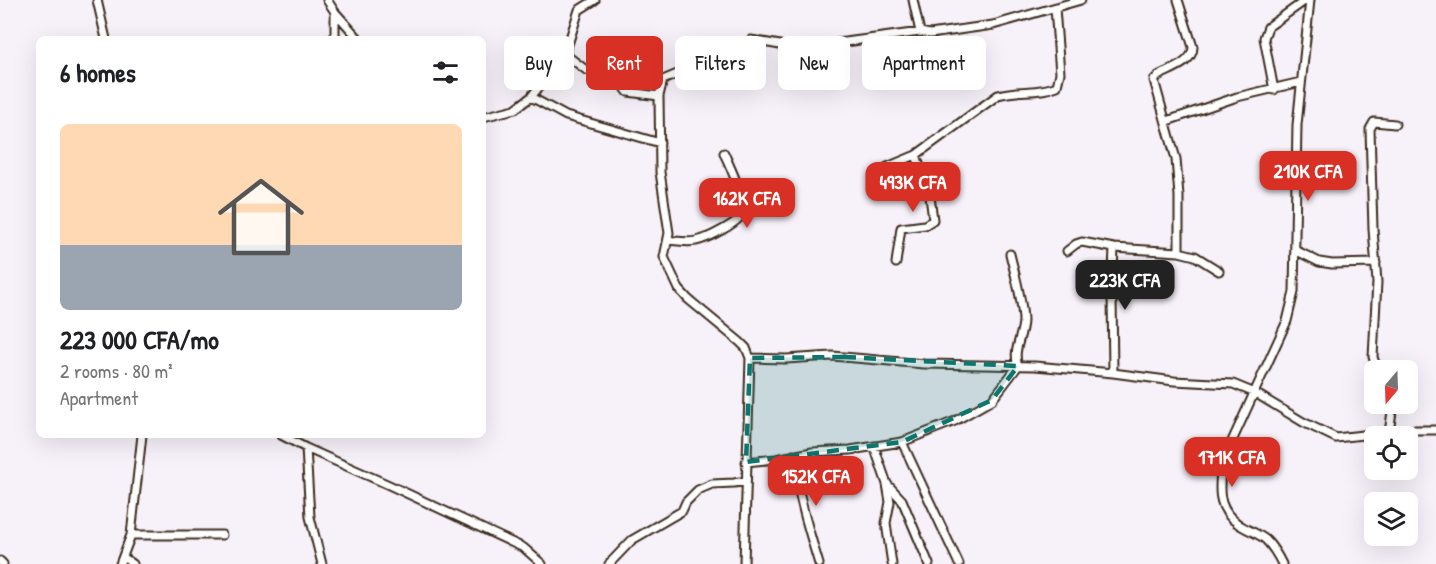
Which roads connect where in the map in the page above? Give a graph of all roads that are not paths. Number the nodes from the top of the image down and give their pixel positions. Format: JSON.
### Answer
{"nodes":[{"id":1,"x":98,"y":0,"type":"edge"},
{"id":2,"x":327,"y":0,"type":"edge"},
{"id":3,"x":595,"y":0,"type":"edge"},
{"id":4,"x":913,"y":0,"type":"edge"},
{"id":5,"x":1081,"y":0,"type":"edge"},
{"id":6,"x":1178,"y":0,"type":"edge"},
{"id":7,"x":1308,"y":0,"type":"edge"},
{"id":8,"x":1055,"y":8,"type":"junction"},
{"id":9,"x":334,"y":12,"type":"junction"},
{"id":10,"x":920,"y":32,"type":"junction"},
{"id":11,"x":105,"y":36,"type":"edge"},
{"id":12,"x":335,"y":36,"type":"edge"},
{"id":13,"x":356,"y":36,"type":"edge"},
{"id":14,"x":570,"y":36,"type":"edge"},
{"id":15,"x":574,"y":61,"type":"edge"},
{"id":16,"x":1301,"y":82,"type":"junction"},
{"id":17,"x":536,"y":90,"type":"edge"},
{"id":18,"x":1274,"y":90,"type":"junction"},
{"id":19,"x":659,"y":96,"type":"junction"},
{"id":20,"x":531,"y":97,"type":"junction"},
{"id":21,"x":486,"y":116,"type":"edge"},
{"id":22,"x":1167,"y":122,"type":"junction"},
{"id":23,"x":1395,"y":124,"type":"dead end"},
{"id":24,"x":660,"y":143,"type":"junction"},
{"id":25,"x":724,"y":153,"type":"dead end"},
{"id":26,"x":916,"y":155,"type":"junction"},
{"id":27,"x":887,"y":167,"type":"dead end"},
{"id":28,"x":668,"y":240,"type":"junction"},
{"id":29,"x":1114,"y":249,"type":"junction"},
{"id":30,"x":1295,"y":250,"type":"junction"},
{"id":31,"x":1067,"y":251,"type":"dead end"},
{"id":32,"x":1179,"y":252,"type":"junction"},
{"id":33,"x":1010,"y":254,"type":"dead end"},
{"id":34,"x":896,"y":263,"type":"dead end"},
{"id":35,"x":1376,"y":264,"type":"junction"},
{"id":36,"x":1219,"y":271,"type":"dead end"},
{"id":37,"x":750,"y":358,"type":"junction"},
{"id":38,"x":1374,"y":360,"type":"edge"},
{"id":39,"x":1018,"y":366,"type":"junction"},
{"id":40,"x":1113,"y":373,"type":"junction"},
{"id":41,"x":1255,"y":393,"type":"junction"},
{"id":42,"x":1418,"y":430,"type":"edge"},
{"id":43,"x":1436,"y":430,"type":"edge"},
{"id":44,"x":1364,"y":435,"type":"edge"},
{"id":45,"x":142,"y":438,"type":"edge"},
{"id":46,"x":287,"y":438,"type":"edge"},
{"id":47,"x":902,"y":442,"type":"junction"},
{"id":48,"x":874,"y":447,"type":"junction"},
{"id":49,"x":306,"y":448,"type":"junction"},
{"id":50,"x":793,"y":455,"type":"junction"},
{"id":51,"x":746,"y":462,"type":"junction"},
{"id":52,"x":746,"y":480,"type":"junction"},
{"id":53,"x":887,"y":484,"type":"junction"},
{"id":54,"x":131,"y":535,"type":"junction"},
{"id":55,"x":222,"y":535,"type":"dead end"},
{"id":56,"x":121,"y":561,"type":"edge"},
{"id":57,"x":133,"y":564,"type":"edge"},
{"id":58,"x":322,"y":564,"type":"edge"},
{"id":59,"x":542,"y":564,"type":"edge"},
{"id":60,"x":609,"y":564,"type":"edge"},
{"id":61,"x":744,"y":564,"type":"edge"},
{"id":62,"x":819,"y":564,"type":"edge"},
{"id":63,"x":892,"y":564,"type":"edge"},
{"id":64,"x":929,"y":564,"type":"edge"},
{"id":65,"x":959,"y":564,"type":"edge"},
{"id":66,"x":1282,"y":564,"type":"edge"}],
"edges":[{"from":1,"to":11,"type":"street"},
{"from":2,"to":9,"type":"street"},
{"from":3,"to":14,"type":"street"},
{"from":4,"to":10,"type":"street"},
{"from":5,"to":8,"type":"street"},
{"from":6,"to":22,"type":"street"},
{"from":7,"to":16,"type":"street"},
{"from":7,"to":18,"type":"street"},
{"from":8,"to":10,"type":"street"},
{"from":8,"to":26,"type":"street"},
{"from":9,"to":12,"type":"street"},
{"from":9,"to":13,"type":"street"},
{"from":10,"to":19,"type":"street"},
{"from":15,"to":19,"type":"street"},
{"from":16,"to":18,"type":"street"},
{"from":16,"to":30,"type":"street"},
{"from":17,"to":20,"type":"street"},
{"from":18,"to":22,"type":"street"},
{"from":19,"to":24,"type":"street"},
{"from":20,"to":21,"type":"street"},
{"from":20,"to":24,"type":"street"},
{"from":22,"to":32,"type":"street"},
{"from":23,"to":35,"type":"street"},
{"from":24,"to":28,"type":"street"},
{"from":25,"to":28,"type":"street"},
{"from":26,"to":27,"type":"street"},
{"from":26,"to":34,"type":"street"},
{"from":28,"to":37,"type":"street"},
{"from":29,"to":31,"type":"street"},
{"from":29,"to":32,"type":"street"},
{"from":29,"to":40,"type":"street"},
{"from":30,"to":35,"type":"street"},
{"from":30,"to":41,"type":"street"},
{"from":32,"to":36,"type":"street"},
{"from":33,"to":39,"type":"street"},
{"from":35,"to":38,"type":"street"},
{"from":37,"to":39,"type":"street"},
{"from":37,"to":51,"type":"street"},
{"from":39,"to":40,"type":"street"},
{"from":39,"to":47,"type":"street"},
{"from":40,"to":41,"type":"street"},
{"from":41,"to":44,"type":"street"},
{"from":41,"to":66,"type":"street"},
{"from":42,"to":43,"type":"street"},
{"from":45,"to":54,"type":"street"},
{"from":46,"to":49,"type":"street"},
{"from":47,"to":48,"type":"street"},
{"from":47,"to":65,"type":"street"},
{"from":48,"to":50,"type":"street"},
{"from":48,"to":53,"type":"street"},
{"from":49,"to":58,"type":"street"},
{"from":49,"to":59,"type":"street"},
{"from":50,"to":51,"type":"street"},
{"from":50,"to":62,"type":"street"},
{"from":51,"to":52,"type":"street"},
{"from":52,"to":60,"type":"street"},
{"from":52,"to":61,"type":"street"},
{"from":53,"to":63,"type":"street"},
{"from":53,"to":64,"type":"street"},
{"from":54,"to":55,"type":"street"},
{"from":54,"to":56,"type":"street"},
{"from":56,"to":57,"type":"street"}]}
